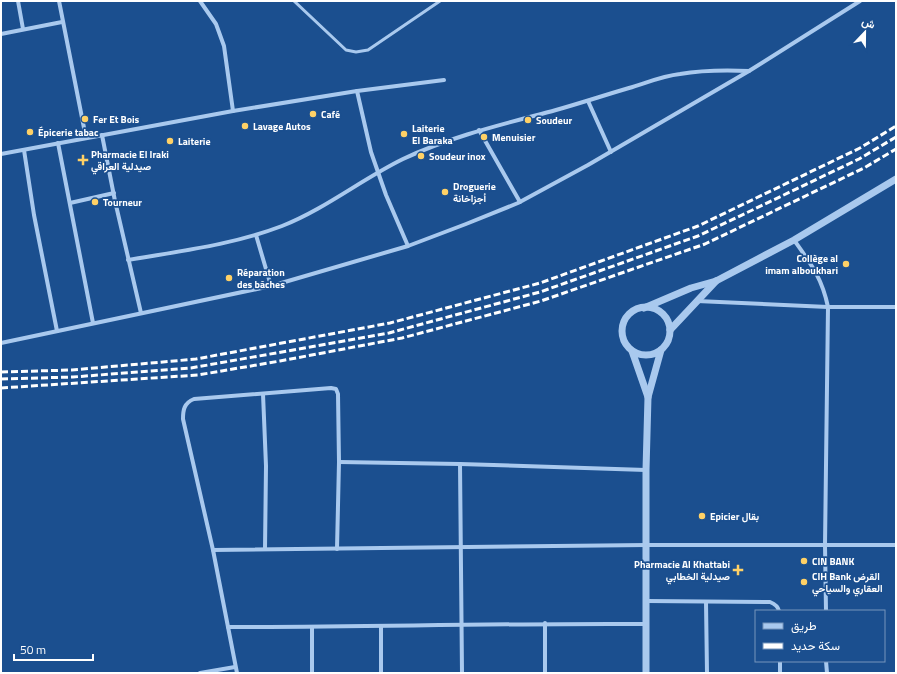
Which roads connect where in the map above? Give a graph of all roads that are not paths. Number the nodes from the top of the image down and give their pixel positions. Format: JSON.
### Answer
{"nodes":[{"id":1,"x":18,"y":1,"type":"edge"},
{"id":2,"x":59,"y":1,"type":"edge"},
{"id":3,"x":200,"y":1,"type":"edge"},
{"id":4,"x":294,"y":1,"type":"edge"},
{"id":5,"x":440,"y":1,"type":"edge"},
{"id":6,"x":860,"y":1,"type":"edge"},
{"id":7,"x":62,"y":22,"type":"junction"},
{"id":8,"x":24,"y":29,"type":"junction"},
{"id":9,"x":1,"y":34,"type":"edge"},
{"id":10,"x":749,"y":71,"type":"junction"},
{"id":11,"x":444,"y":80,"type":"dead end"},
{"id":12,"x":357,"y":91,"type":"junction"},
{"id":13,"x":588,"y":101,"type":"junction"},
{"id":14,"x":233,"y":111,"type":"junction"},
{"id":15,"x":479,"y":130,"type":"junction"},
{"id":16,"x":102,"y":135,"type":"junction"},
{"id":17,"x":86,"y":138,"type":"junction"},
{"id":18,"x":58,"y":143,"type":"junction"},
{"id":19,"x":24,"y":150,"type":"junction"},
{"id":20,"x":611,"y":152,"type":"junction"},
{"id":21,"x":1,"y":154,"type":"edge"},
{"id":22,"x":378,"y":172,"type":"junction"},
{"id":23,"x":896,"y":179,"type":"edge"},
{"id":24,"x":114,"y":193,"type":"junction"},
{"id":25,"x":520,"y":202,"type":"junction"},
{"id":26,"x":70,"y":203,"type":"junction"},
{"id":27,"x":256,"y":235,"type":"junction"},
{"id":28,"x":794,"y":240,"type":"junction"},
{"id":29,"x":408,"y":246,"type":"junction"},
{"id":30,"x":128,"y":260,"type":"junction"},
{"id":31,"x":716,"y":281,"type":"junction"},
{"id":32,"x":271,"y":286,"type":"junction"},
{"id":33,"x":697,"y":301,"type":"junction"},
{"id":34,"x":828,"y":307,"type":"junction"},
{"id":35,"x":896,"y":307,"type":"edge"},
{"id":36,"x":644,"y":308,"type":"junction"},
{"id":37,"x":141,"y":313,"type":"junction"},
{"id":38,"x":93,"y":324,"type":"junction"},
{"id":39,"x":670,"y":330,"type":"junction"},
{"id":40,"x":57,"y":331,"type":"junction"},
{"id":41,"x":1,"y":342,"type":"edge"},
{"id":42,"x":661,"y":350,"type":"junction"},
{"id":43,"x":632,"y":351,"type":"junction"},
{"id":44,"x":263,"y":394,"type":"junction"},
{"id":45,"x":648,"y":397,"type":"junction"},
{"id":46,"x":339,"y":462,"type":"junction"},
{"id":47,"x":460,"y":464,"type":"junction"},
{"id":48,"x":646,"y":470,"type":"junction"},
{"id":49,"x":647,"y":545,"type":"junction"},
{"id":50,"x":896,"y":545,"type":"edge"},
{"id":51,"x":825,"y":546,"type":"junction"},
{"id":52,"x":462,"y":548,"type":"junction"},
{"id":53,"x":265,"y":549,"type":"junction"},
{"id":54,"x":337,"y":549,"type":"junction"},
{"id":55,"x":213,"y":550,"type":"junction"},
{"id":56,"x":647,"y":601,"type":"junction"},
{"id":57,"x":706,"y":602,"type":"junction"},
{"id":58,"x":779,"y":610,"type":"edge"},
{"id":59,"x":826,"y":610,"type":"edge"},
{"id":60,"x":545,"y":623,"type":"junction"},
{"id":61,"x":647,"y":624,"type":"junction"},
{"id":62,"x":462,"y":625,"type":"junction"},
{"id":63,"x":381,"y":626,"type":"junction"},
{"id":64,"x":228,"y":627,"type":"junction"},
{"id":65,"x":312,"y":627,"type":"junction"},
{"id":66,"x":780,"y":662,"type":"edge"},
{"id":67,"x":826,"y":662,"type":"edge"},
{"id":68,"x":235,"y":667,"type":"junction"},
{"id":69,"x":200,"y":673,"type":"edge"},
{"id":70,"x":237,"y":673,"type":"edge"},
{"id":71,"x":312,"y":673,"type":"edge"},
{"id":72,"x":382,"y":673,"type":"edge"},
{"id":73,"x":462,"y":673,"type":"edge"},
{"id":74,"x":545,"y":673,"type":"edge"},
{"id":75,"x":646,"y":673,"type":"edge"},
{"id":76,"x":707,"y":673,"type":"edge"},
{"id":77,"x":780,"y":673,"type":"edge"},
{"id":78,"x":826,"y":673,"type":"edge"}],
"edges":[{"from":1,"to":8,"type":"street"},
{"from":2,"to":7,"type":"street"},
{"from":3,"to":14,"type":"street"},
{"from":4,"to":5,"type":"lane"},
{"from":6,"to":10,"type":"street"},
{"from":7,"to":8,"type":"street"},
{"from":7,"to":17,"type":"street"},
{"from":8,"to":9,"type":"street"},
{"from":10,"to":13,"type":"street"},
{"from":10,"to":20,"type":"street"},
{"from":11,"to":12,"type":"street"},
{"from":12,"to":14,"type":"street"},
{"from":12,"to":22,"type":"street"},
{"from":13,"to":15,"type":"street"},
{"from":13,"to":20,"type":"street"},
{"from":14,"to":16,"type":"street"},
{"from":15,"to":22,"type":"street"},
{"from":15,"to":25,"type":"street"},
{"from":16,"to":17,"type":"street"},
{"from":16,"to":24,"type":"street"},
{"from":17,"to":18,"type":"street"},
{"from":18,"to":19,"type":"street"},
{"from":18,"to":26,"type":"street"},
{"from":19,"to":21,"type":"street"},
{"from":19,"to":40,"type":"street"},
{"from":20,"to":25,"type":"street"},
{"from":22,"to":27,"type":"street"},
{"from":22,"to":29,"type":"street"},
{"from":23,"to":28,"type":"street"},
{"from":24,"to":26,"type":"street"},
{"from":24,"to":30,"type":"street"},
{"from":25,"to":29,"type":"street"},
{"from":26,"to":38,"type":"street"},
{"from":27,"to":30,"type":"street"},
{"from":27,"to":32,"type":"street"},
{"from":28,"to":31,"type":"street"},
{"from":28,"to":34,"type":"street"},
{"from":29,"to":32,"type":"street"},
{"from":30,"to":37,"type":"street"},
{"from":31,"to":33,"type":"street"},
{"from":31,"to":36,"type":"street"},
{"from":32,"to":37,"type":"street"},
{"from":33,"to":34,"type":"street"},
{"from":33,"to":39,"type":"street"},
{"from":34,"to":35,"type":"street"},
{"from":34,"to":51,"type":"street"},
{"from":36,"to":39,"type":"street"},
{"from":36,"to":43,"type":"street"},
{"from":37,"to":38,"type":"street"},
{"from":38,"to":40,"type":"street"},
{"from":39,"to":42,"type":"street"},
{"from":40,"to":41,"type":"street"},
{"from":42,"to":43,"type":"street"},
{"from":42,"to":45,"type":"street"},
{"from":43,"to":45,"type":"street"},
{"from":44,"to":46,"type":"street"},
{"from":44,"to":53,"type":"street"},
{"from":44,"to":55,"type":"street"},
{"from":45,"to":48,"type":"street"},
{"from":46,"to":47,"type":"street"},
{"from":46,"to":54,"type":"street"},
{"from":47,"to":48,"type":"street"},
{"from":47,"to":52,"type":"street"},
{"from":48,"to":49,"type":"street"},
{"from":49,"to":51,"type":"street"},
{"from":49,"to":52,"type":"street"},
{"from":49,"to":56,"type":"street"},
{"from":50,"to":51,"type":"street"},
{"from":51,"to":59,"type":"street"},
{"from":52,"to":54,"type":"street"},
{"from":52,"to":62,"type":"street"},
{"from":53,"to":54,"type":"street"},
{"from":53,"to":55,"type":"street"},
{"from":55,"to":64,"type":"street"},
{"from":56,"to":57,"type":"street"},
{"from":56,"to":61,"type":"street"},
{"from":57,"to":58,"type":"street"},
{"from":57,"to":76,"type":"street"},
{"from":60,"to":61,"type":"street"},
{"from":60,"to":62,"type":"street"},
{"from":60,"to":74,"type":"street"},
{"from":61,"to":75,"type":"street"},
{"from":62,"to":63,"type":"street"},
{"from":62,"to":73,"type":"street"},
{"from":63,"to":65,"type":"street"},
{"from":63,"to":72,"type":"street"},
{"from":64,"to":65,"type":"street"},
{"from":64,"to":68,"type":"street"},
{"from":65,"to":71,"type":"street"},
{"from":66,"to":77,"type":"street"},
{"from":67,"to":78,"type":"street"},
{"from":68,"to":69,"type":"street"},
{"from":68,"to":70,"type":"street"}]}
